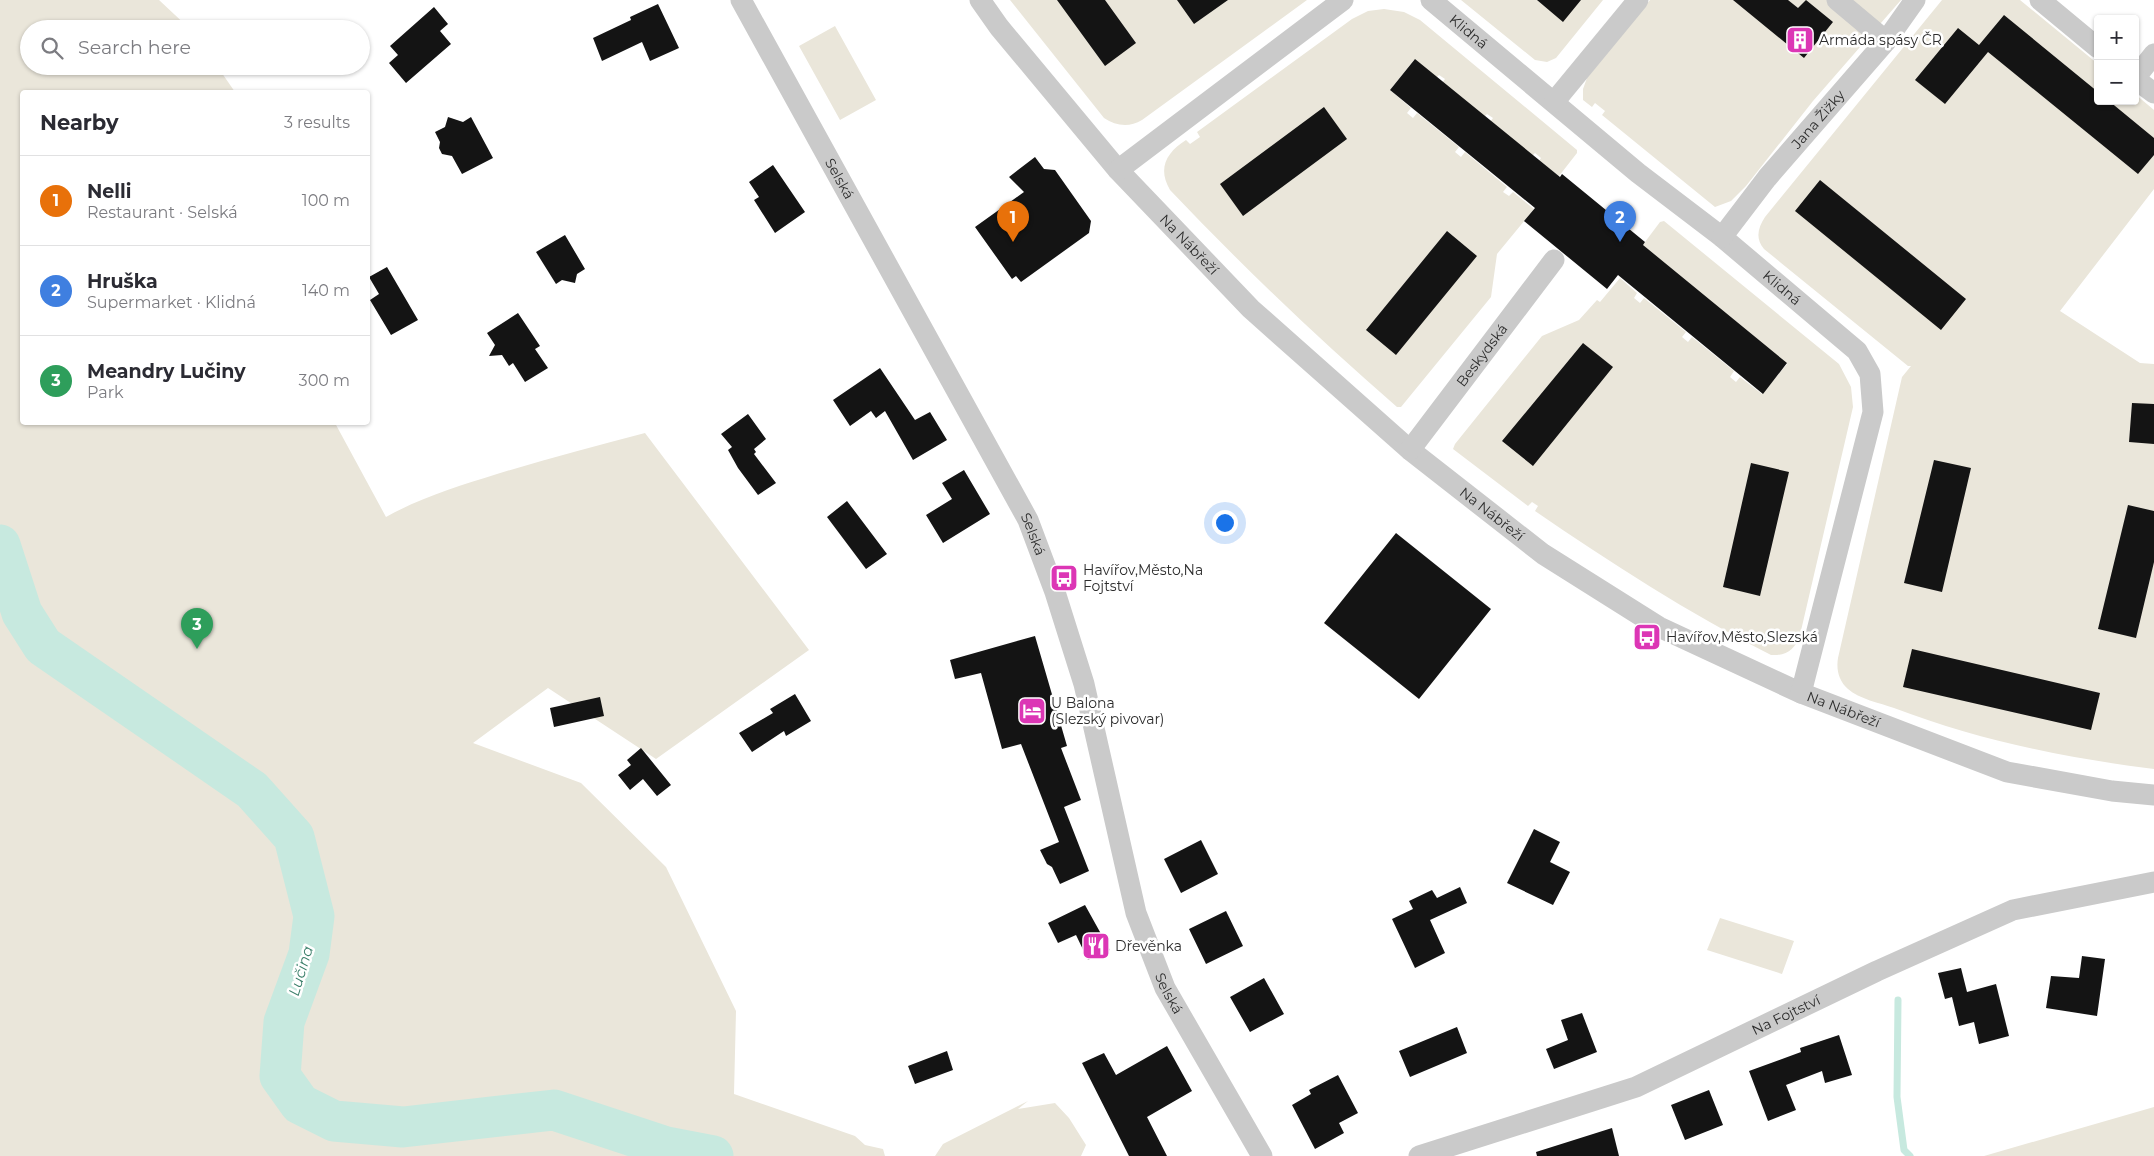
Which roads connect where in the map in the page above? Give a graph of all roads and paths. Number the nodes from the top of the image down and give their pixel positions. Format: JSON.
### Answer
{"nodes":[{"id":1,"x":741,"y":0,"type":"edge"},
{"id":2,"x":980,"y":0,"type":"edge"},
{"id":3,"x":1343,"y":0,"type":"edge"},
{"id":4,"x":1431,"y":0,"type":"edge"},
{"id":5,"x":1638,"y":0,"type":"edge"},
{"id":6,"x":1837,"y":0,"type":"edge"},
{"id":7,"x":1915,"y":0,"type":"edge"},
{"id":8,"x":2040,"y":0,"type":"edge"},
{"id":9,"x":1886,"y":41,"type":"junction"},
{"id":10,"x":2094,"y":45,"type":"edge"},
{"id":11,"x":2154,"y":54,"type":"edge"},
{"id":12,"x":2139,"y":73,"type":"edge"},
{"id":13,"x":2139,"y":81,"type":"edge"},
{"id":14,"x":2154,"y":93,"type":"edge"},
{"id":15,"x":1554,"y":102,"type":"junction"},
{"id":16,"x":1118,"y":170,"type":"junction"},
{"id":17,"x":1722,"y":237,"type":"junction"},
{"id":18,"x":1554,"y":260,"type":"dead end"},
{"id":19,"x":1410,"y":450,"type":"junction"},
{"id":20,"x":1801,"y":693,"type":"junction"},
{"id":21,"x":2154,"y":795,"type":"edge"},
{"id":22,"x":2154,"y":882,"type":"edge"},
{"id":23,"x":1262,"y":1156,"type":"edge"},
{"id":24,"x":1420,"y":1156,"type":"edge"}],
"edges":[{"from":1,"to":23,"type":"street","name":"Selská"},
{"from":2,"to":16,"type":"street","name":"Na Nábřeží"},
{"from":3,"to":16,"type":"street"},
{"from":4,"to":15,"type":"street","name":"Klidná"},
{"from":5,"to":15,"type":"street"},
{"from":6,"to":9,"type":"street"},
{"from":7,"to":9,"type":"street","name":"Jana Žižky"},
{"from":8,"to":10,"type":"street"},
{"from":9,"to":17,"type":"street","name":"Jana Žižky"},
{"from":11,"to":12,"type":"street"},
{"from":13,"to":14,"type":"street"},
{"from":15,"to":17,"type":"street","name":"Klidná"},
{"from":16,"to":19,"type":"street","name":"Na Nábřeží"},
{"from":17,"to":20,"type":"street","name":"Klidná"},
{"from":18,"to":19,"type":"street","name":"Beskydská"},
{"from":19,"to":20,"type":"street","name":"Na Nábřeží"},
{"from":20,"to":21,"type":"street","name":"Na Nábřeží"},
{"from":22,"to":24,"type":"street","name":"Na Fojtství"}]}
